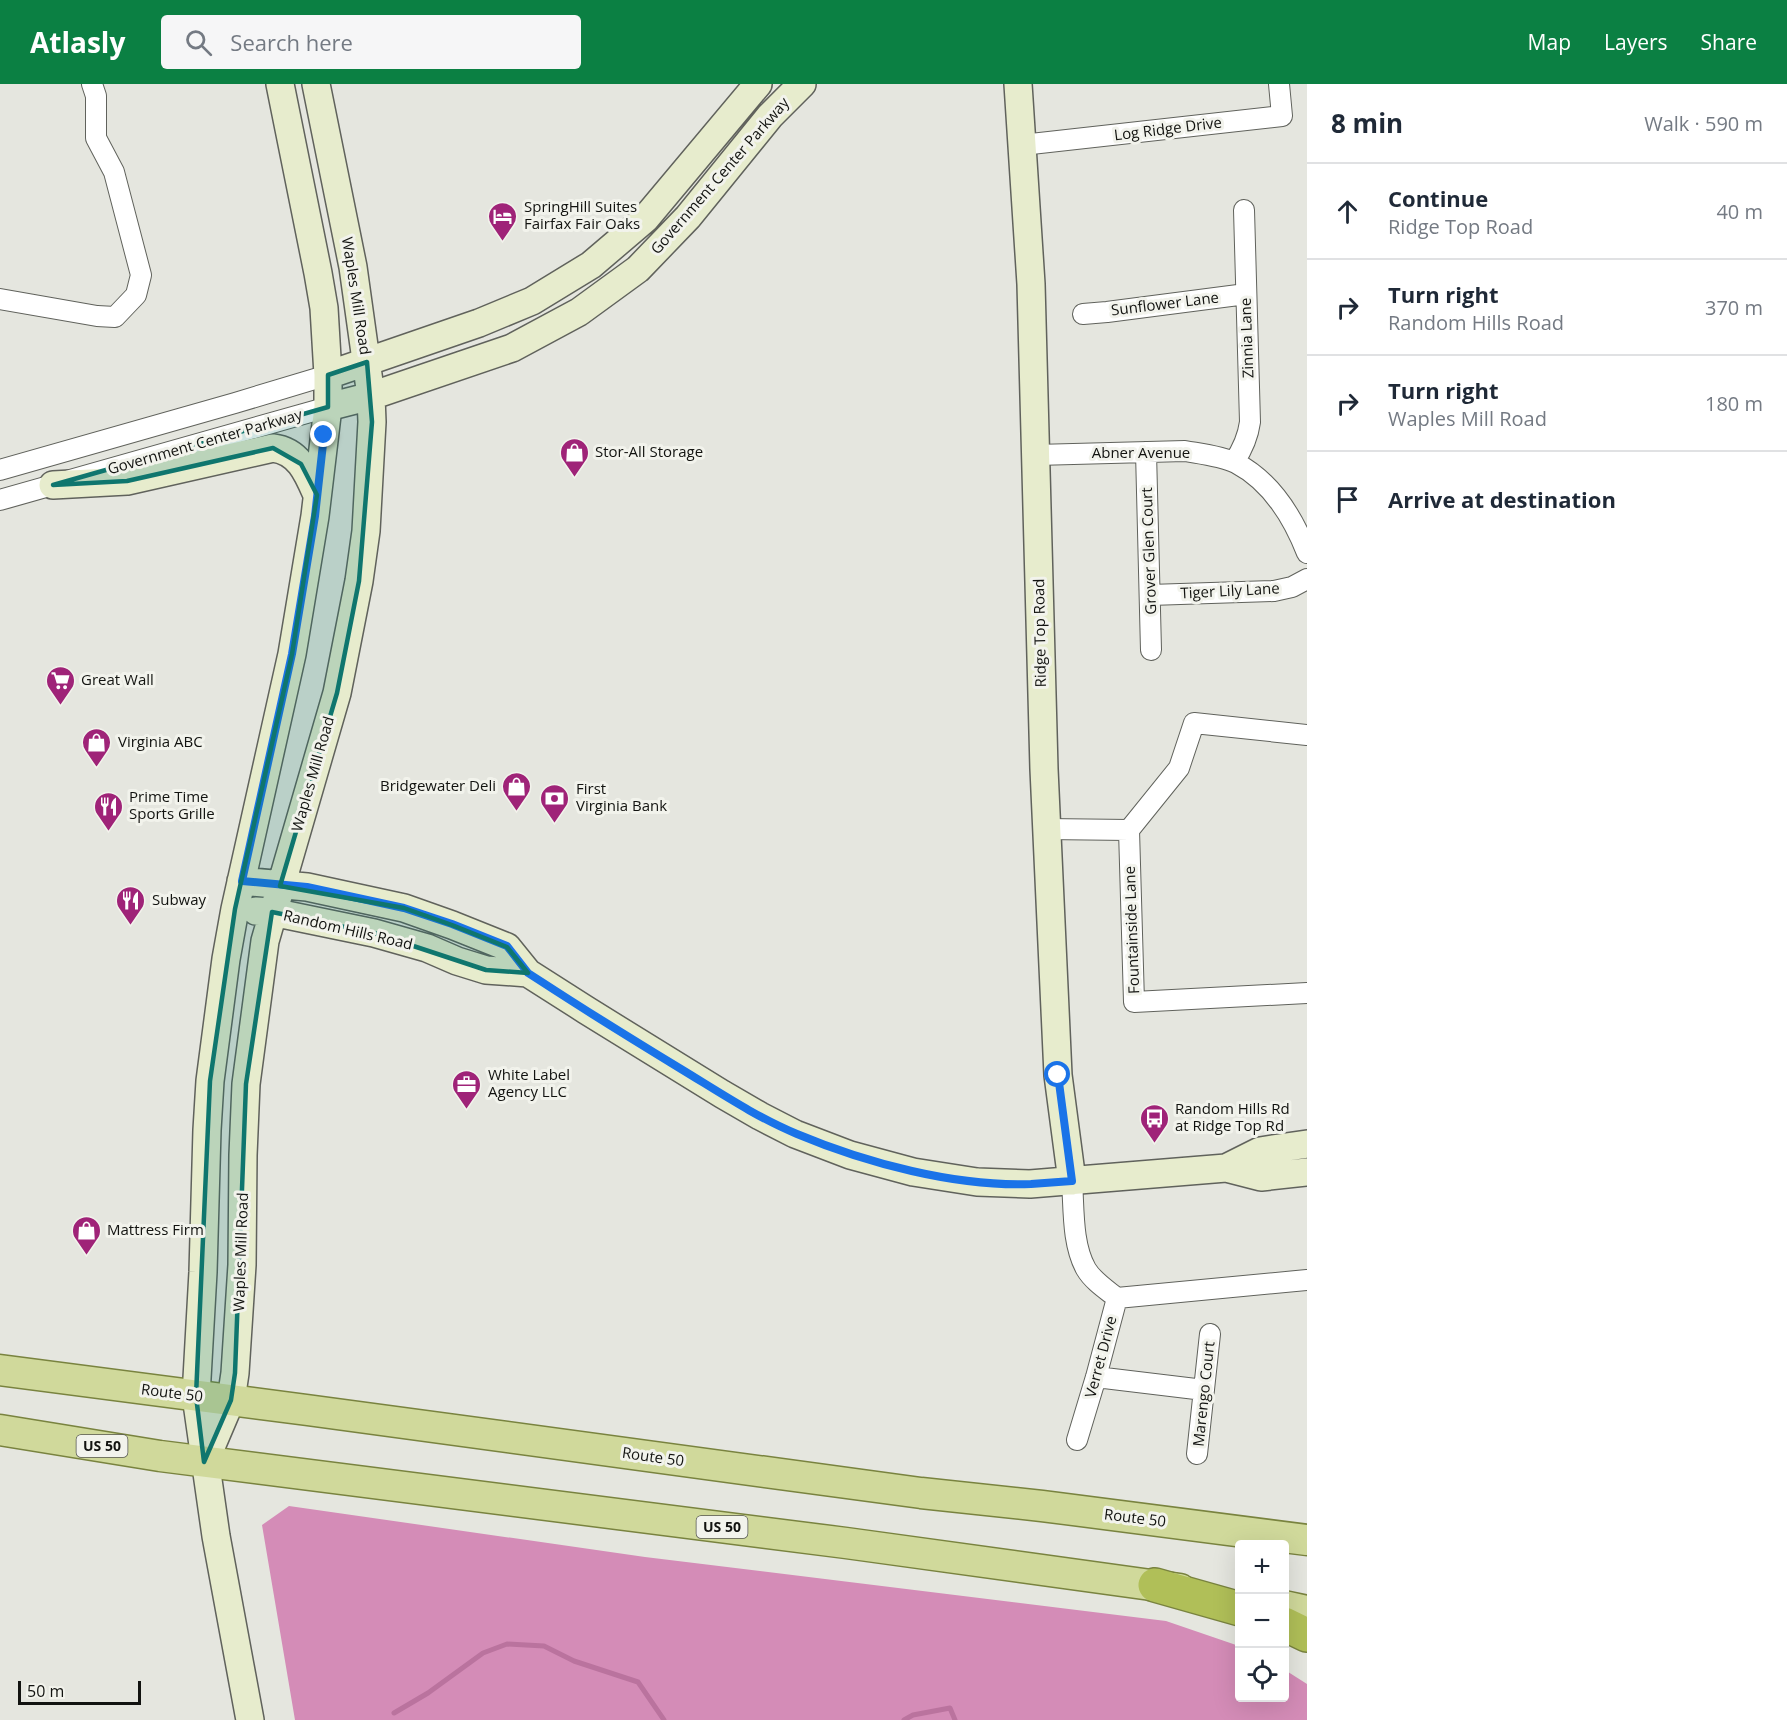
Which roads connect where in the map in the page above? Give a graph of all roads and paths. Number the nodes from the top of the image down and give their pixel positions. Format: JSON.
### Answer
{"nodes":[{"id":1,"x":92,"y":84,"type":"edge"},
{"id":2,"x":280,"y":84,"type":"edge"},
{"id":3,"x":316,"y":84,"type":"edge"},
{"id":4,"x":758,"y":84,"type":"edge"},
{"id":5,"x":802,"y":84,"type":"edge"},
{"id":6,"x":1018,"y":84,"type":"edge"},
{"id":7,"x":1278,"y":84,"type":"edge"},
{"id":8,"x":1022,"y":145,"type":"junction"},
{"id":9,"x":1244,"y":210,"type":"dead end"},
{"id":10,"x":1246,"y":294,"type":"junction"},
{"id":11,"x":0,"y":299,"type":"edge"},
{"id":12,"x":1083,"y":314,"type":"dead end"},
{"id":13,"x":367,"y":362,"type":"junction"},
{"id":14,"x":328,"y":375,"type":"junction"},
{"id":15,"x":371,"y":396,"type":"junction"},
{"id":16,"x":327,"y":407,"type":"junction"},
{"id":17,"x":1146,"y":452,"type":"junction"},
{"id":18,"x":1035,"y":455,"type":"junction"},
{"id":19,"x":1234,"y":462,"type":"junction"},
{"id":20,"x":0,"y":470,"type":"edge"},
{"id":21,"x":53,"y":485,"type":"junction"},
{"id":22,"x":317,"y":495,"type":"junction"},
{"id":23,"x":0,"y":500,"type":"edge"},
{"id":24,"x":1307,"y":553,"type":"edge"},
{"id":25,"x":1307,"y":579,"type":"edge"},
{"id":26,"x":1150,"y":595,"type":"junction"},
{"id":27,"x":1151,"y":650,"type":"dead end"},
{"id":28,"x":1307,"y":735,"type":"edge"},
{"id":29,"x":1046,"y":829,"type":"junction"},
{"id":30,"x":1129,"y":830,"type":"junction"},
{"id":31,"x":242,"y":881,"type":"junction"},
{"id":32,"x":280,"y":886,"type":"junction"},
{"id":33,"x":235,"y":909,"type":"junction"},
{"id":34,"x":272,"y":912,"type":"junction"},
{"id":35,"x":528,"y":973,"type":"junction"},
{"id":36,"x":1307,"y":993,"type":"edge"},
{"id":37,"x":1307,"y":1144,"type":"edge"},
{"id":38,"x":1226,"y":1168,"type":"junction"},
{"id":39,"x":1307,"y":1172,"type":"edge"},
{"id":40,"x":1072,"y":1181,"type":"junction"},
{"id":41,"x":1307,"y":1280,"type":"edge"},
{"id":42,"x":1117,"y":1298,"type":"junction"},
{"id":43,"x":1210,"y":1334,"type":"dead end"},
{"id":44,"x":0,"y":1370,"type":"edge"},
{"id":45,"x":1096,"y":1377,"type":"junction"},
{"id":46,"x":1204,"y":1390,"type":"junction"},
{"id":47,"x":196,"y":1396,"type":"junction"},
{"id":48,"x":231,"y":1400,"type":"junction"},
{"id":49,"x":0,"y":1430,"type":"edge"},
{"id":50,"x":1077,"y":1440,"type":"dead end"},
{"id":51,"x":1197,"y":1454,"type":"dead end"},
{"id":52,"x":204,"y":1462,"type":"junction"},
{"id":53,"x":1307,"y":1540,"type":"edge"},
{"id":54,"x":1155,"y":1585,"type":"junction"},
{"id":55,"x":1235,"y":1598,"type":"edge"},
{"id":56,"x":1289,"y":1607,"type":"edge"},
{"id":57,"x":1235,"y":1608,"type":"edge"},
{"id":58,"x":1307,"y":1611,"type":"edge"},
{"id":59,"x":1289,"y":1626,"type":"edge"},
{"id":60,"x":1307,"y":1635,"type":"edge"},
{"id":61,"x":250,"y":1720,"type":"edge"}],
"edges":[{"from":1,"to":11,"type":"street"},
{"from":2,"to":14,"type":"street"},
{"from":3,"to":13,"type":"street","name":"Waples Mill Road"},
{"from":4,"to":13,"type":"street","name":"Government Center Parkway"},
{"from":5,"to":15,"type":"street","name":"Government Center Parkway"},
{"from":6,"to":8,"type":"street","name":"Ridge Top Road"},
{"from":7,"to":8,"type":"street","name":"Log Ridge Drive"},
{"from":8,"to":18,"type":"street","name":"Ridge Top Road"},
{"from":9,"to":10,"type":"street","name":"Zinnia Lane"},
{"from":10,"to":12,"type":"street","name":"Sunflower Lane"},
{"from":10,"to":19,"type":"street","name":"Zinnia Lane"},
{"from":13,"to":14,"type":"street","name":"Government Center Parkway"},
{"from":13,"to":15,"type":"street","name":"Waples Mill Road"},
{"from":14,"to":16,"type":"street"},
{"from":14,"to":20,"type":"street","name":"Government Center Parkway"},
{"from":15,"to":16,"type":"street","name":"Government Center Parkway"},
{"from":15,"to":32,"type":"street","name":"Waples Mill Road"},
{"from":16,"to":21,"type":"street","name":"Government Center Parkway"},
{"from":16,"to":22,"type":"street"},
{"from":17,"to":18,"type":"street","name":"Abner Avenue"},
{"from":17,"to":19,"type":"street","name":"Abner Avenue"},
{"from":17,"to":26,"type":"street","name":"Grover Glen Court"},
{"from":18,"to":29,"type":"street","name":"Ridge Top Road"},
{"from":19,"to":24,"type":"street","name":"Abner Avenue"},
{"from":21,"to":22,"type":"street"},
{"from":21,"to":23,"type":"street","name":"Government Center Parkway"},
{"from":22,"to":31,"type":"street"},
{"from":25,"to":26,"type":"street","name":"Tiger Lily Lane"},
{"from":26,"to":27,"type":"street","name":"Grover Glen Court"},
{"from":28,"to":30,"type":"street"},
{"from":29,"to":30,"type":"street"},
{"from":29,"to":40,"type":"street","name":"Ridge Top Road"},
{"from":30,"to":36,"type":"street","name":"Fountainside Lane"},
{"from":31,"to":32,"type":"street","name":"Random Hills Road"},
{"from":31,"to":33,"type":"street"},
{"from":32,"to":34,"type":"street","name":"Waples Mill Road"},
{"from":32,"to":35,"type":"street","name":"Random Hills Road"},
{"from":33,"to":34,"type":"street","name":"Random Hills Road"},
{"from":33,"to":47,"type":"street"},
{"from":34,"to":35,"type":"street","name":"Random Hills Road"},
{"from":34,"to":48,"type":"street","name":"Waples Mill Road"},
{"from":35,"to":40,"type":"street","name":"Random Hills Road"},
{"from":37,"to":38,"type":"street","name":"Random Hills Road"},
{"from":38,"to":39,"type":"street","name":"Random Hills Road"},
{"from":38,"to":40,"type":"street","name":"Random Hills Road"},
{"from":40,"to":42,"type":"street","name":"Verret Drive"},
{"from":41,"to":42,"type":"street"},
{"from":42,"to":45,"type":"street","name":"Verret Drive"},
{"from":43,"to":46,"type":"street","name":"Marengo Court"},
{"from":44,"to":47,"type":"main road","name":"Route 50"},
{"from":45,"to":46,"type":"street"},
{"from":45,"to":50,"type":"street","name":"Verret Drive"},
{"from":46,"to":51,"type":"street","name":"Marengo Court"},
{"from":47,"to":48,"type":"main road","name":"Route 50"},
{"from":47,"to":52,"type":"street"},
{"from":48,"to":52,"type":"street","name":"Waples Mill Road"},
{"from":48,"to":53,"type":"main road","name":"Route 50"},
{"from":49,"to":52,"type":"main road","number":"US 50"},
{"from":52,"to":54,"type":"main road","number":"US 50"},
{"from":52,"to":61,"type":"street"},
{"from":54,"to":55,"type":"main road","number":"US 50"},
{"from":54,"to":57,"type":"highway"},
{"from":56,"to":58,"type":"main road"},
{"from":59,"to":60,"type":"highway"}]}
